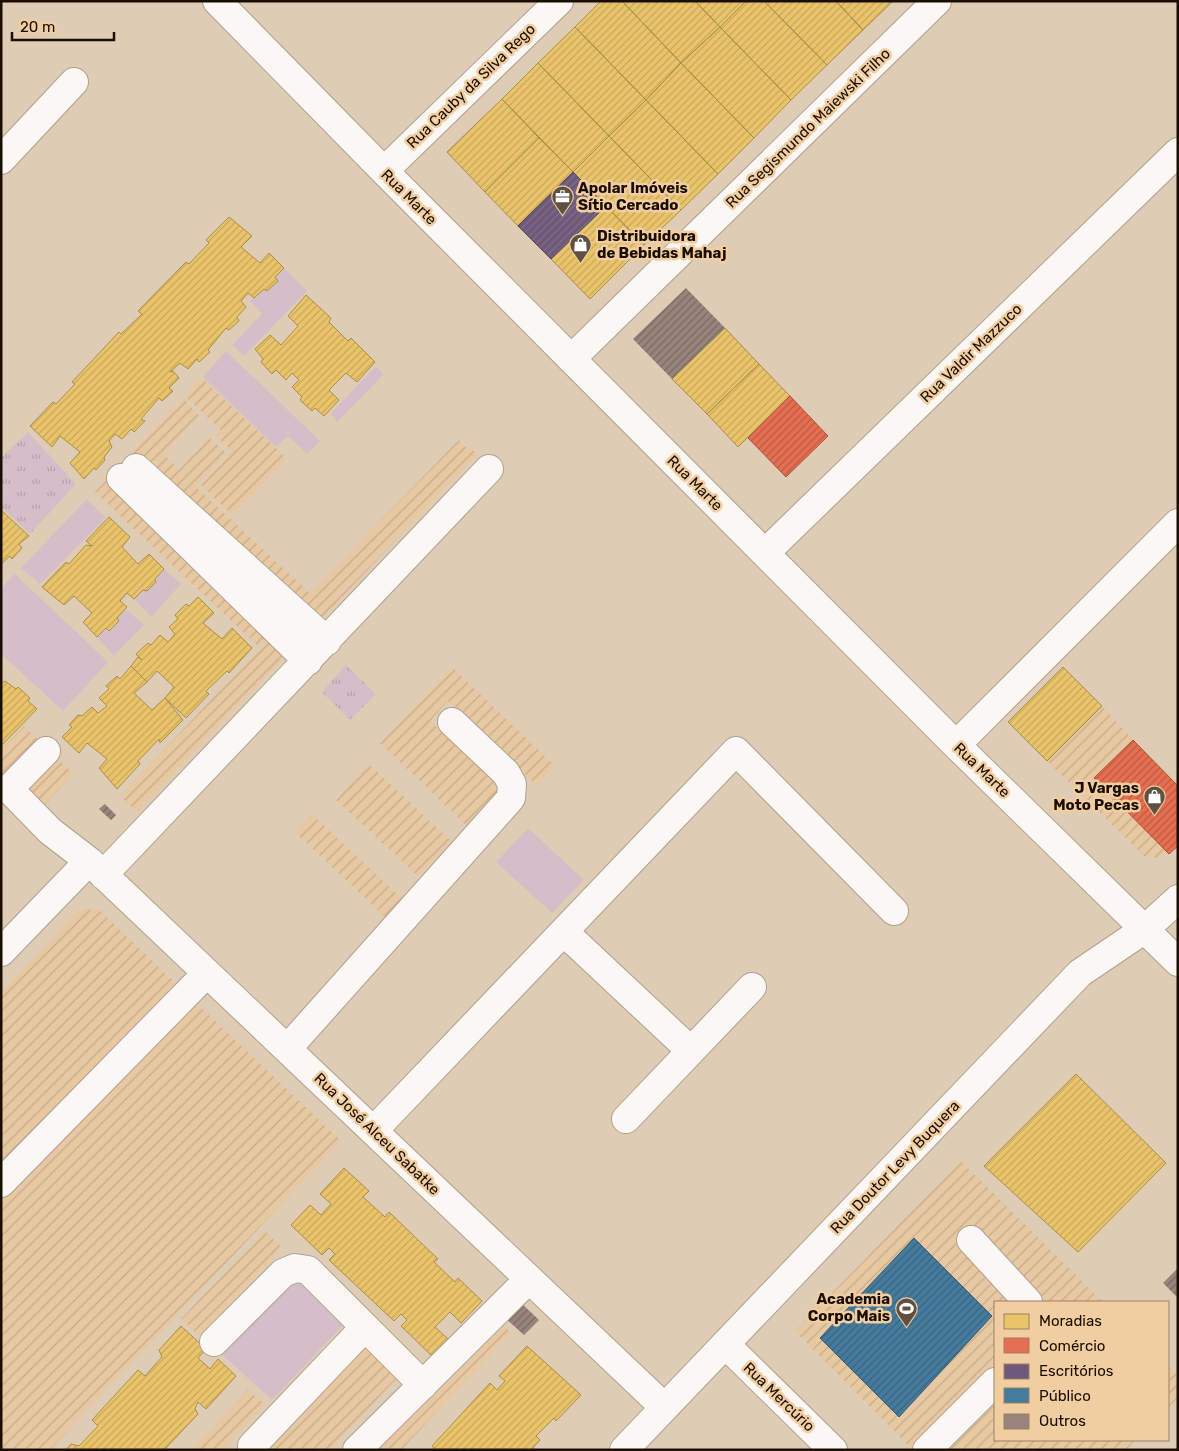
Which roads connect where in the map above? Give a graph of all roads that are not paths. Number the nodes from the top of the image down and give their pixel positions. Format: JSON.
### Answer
{"nodes":[{"id":1,"x":217,"y":1,"type":"edge"},
{"id":2,"x":559,"y":1,"type":"edge"},
{"id":3,"x":937,"y":1,"type":"edge"},
{"id":4,"x":74,"y":82,"type":"dead end"},
{"id":5,"x":1178,"y":152,"type":"edge"},
{"id":6,"x":1,"y":160,"type":"edge"},
{"id":7,"x":384,"y":171,"type":"junction"},
{"id":8,"x":571,"y":359,"type":"junction"},
{"id":9,"x":489,"y":469,"type":"dead end"},
{"id":10,"x":1178,"y":523,"type":"edge"},
{"id":11,"x":765,"y":553,"type":"junction"},
{"id":12,"x":327,"y":641,"type":"junction"},
{"id":13,"x":308,"y":661,"type":"junction"},
{"id":14,"x":452,"y":722,"type":"dead end"},
{"id":15,"x":956,"y":745,"type":"junction"},
{"id":16,"x":46,"y":751,"type":"dead end"},
{"id":17,"x":96,"y":868,"type":"junction"},
{"id":18,"x":1178,"y":899,"type":"edge"},
{"id":19,"x":894,"y":911,"type":"dead end"},
{"id":20,"x":1146,"y":929,"type":"junction"},
{"id":21,"x":564,"y":932,"type":"junction"},
{"id":22,"x":1,"y":952,"type":"edge"},
{"id":23,"x":1178,"y":962,"type":"edge"},
{"id":24,"x":207,"y":973,"type":"junction"},
{"id":25,"x":752,"y":986,"type":"dead end"},
{"id":26,"x":287,"y":1049,"type":"junction"},
{"id":27,"x":690,"y":1050,"type":"junction"},
{"id":28,"x":626,"y":1119,"type":"dead end"},
{"id":29,"x":373,"y":1131,"type":"junction"},
{"id":30,"x":5,"y":1171,"type":"edge"},
{"id":31,"x":971,"y":1240,"type":"dead end"},
{"id":32,"x":529,"y":1279,"type":"junction"},
{"id":33,"x":1027,"y":1301,"type":"edge"},
{"id":34,"x":365,"y":1327,"type":"junction"},
{"id":35,"x":214,"y":1342,"type":"dead end"},
{"id":36,"x":725,"y":1344,"type":"junction"},
{"id":37,"x":994,"y":1383,"type":"edge"},
{"id":38,"x":423,"y":1385,"type":"junction"},
{"id":39,"x":664,"y":1407,"type":"junction"},
{"id":40,"x":252,"y":1446,"type":"dead end"},
{"id":41,"x":357,"y":1450,"type":"edge"},
{"id":42,"x":624,"y":1450,"type":"edge"},
{"id":43,"x":833,"y":1450,"type":"edge"},
{"id":44,"x":927,"y":1450,"type":"edge"}],
"edges":[{"from":1,"to":7,"type":"street","name":"Rua Marte"},
{"from":2,"to":7,"type":"street","name":"Rua Cauby da Silva Rego"},
{"from":3,"to":8,"type":"street","name":"Rua Segismundo Maiewski Filho"},
{"from":4,"to":6,"type":"street"},
{"from":5,"to":11,"type":"street","name":"Rua Valdir Mazzuco"},
{"from":7,"to":8,"type":"street","name":"Rua Marte"},
{"from":8,"to":11,"type":"street","name":"Rua Marte"},
{"from":9,"to":12,"type":"street"},
{"from":10,"to":15,"type":"street"},
{"from":11,"to":15,"type":"street","name":"Rua Marte"},
{"from":12,"to":13,"type":"street"},
{"from":12,"to":13,"type":"street"},
{"from":13,"to":17,"type":"street"},
{"from":14,"to":26,"type":"street"},
{"from":15,"to":20,"type":"street","name":"Rua Marte"},
{"from":16,"to":17,"type":"street","name":"Rua José Alceu Sabatke"},
{"from":17,"to":22,"type":"street"},
{"from":17,"to":24,"type":"street","name":"Rua José Alceu Sabatke"},
{"from":18,"to":20,"type":"street","name":"Rua Doutor Levy Buquera"},
{"from":19,"to":21,"type":"street"},
{"from":20,"to":23,"type":"street","name":"Rua Marte"},
{"from":20,"to":36,"type":"street","name":"Rua Doutor Levy Buquera"},
{"from":21,"to":27,"type":"street"},
{"from":21,"to":29,"type":"street"},
{"from":24,"to":26,"type":"street","name":"Rua José Alceu Sabatke"},
{"from":24,"to":30,"type":"street"},
{"from":25,"to":27,"type":"street"},
{"from":26,"to":29,"type":"street","name":"Rua José Alceu Sabatke"},
{"from":27,"to":28,"type":"street"},
{"from":29,"to":32,"type":"street","name":"Rua José Alceu Sabatke"},
{"from":31,"to":33,"type":"street"},
{"from":32,"to":38,"type":"street"},
{"from":32,"to":39,"type":"street","name":"Rua José Alceu Sabatke"},
{"from":34,"to":35,"type":"street"},
{"from":34,"to":38,"type":"street"},
{"from":34,"to":40,"type":"street"},
{"from":36,"to":39,"type":"street","name":"Rua Doutor Levy Buquera"},
{"from":36,"to":43,"type":"street","name":"Rua Mercúrio"},
{"from":37,"to":44,"type":"street"},
{"from":38,"to":41,"type":"street"},
{"from":39,"to":42,"type":"street","name":"Rua Doutor Levy Buquera"}]}
